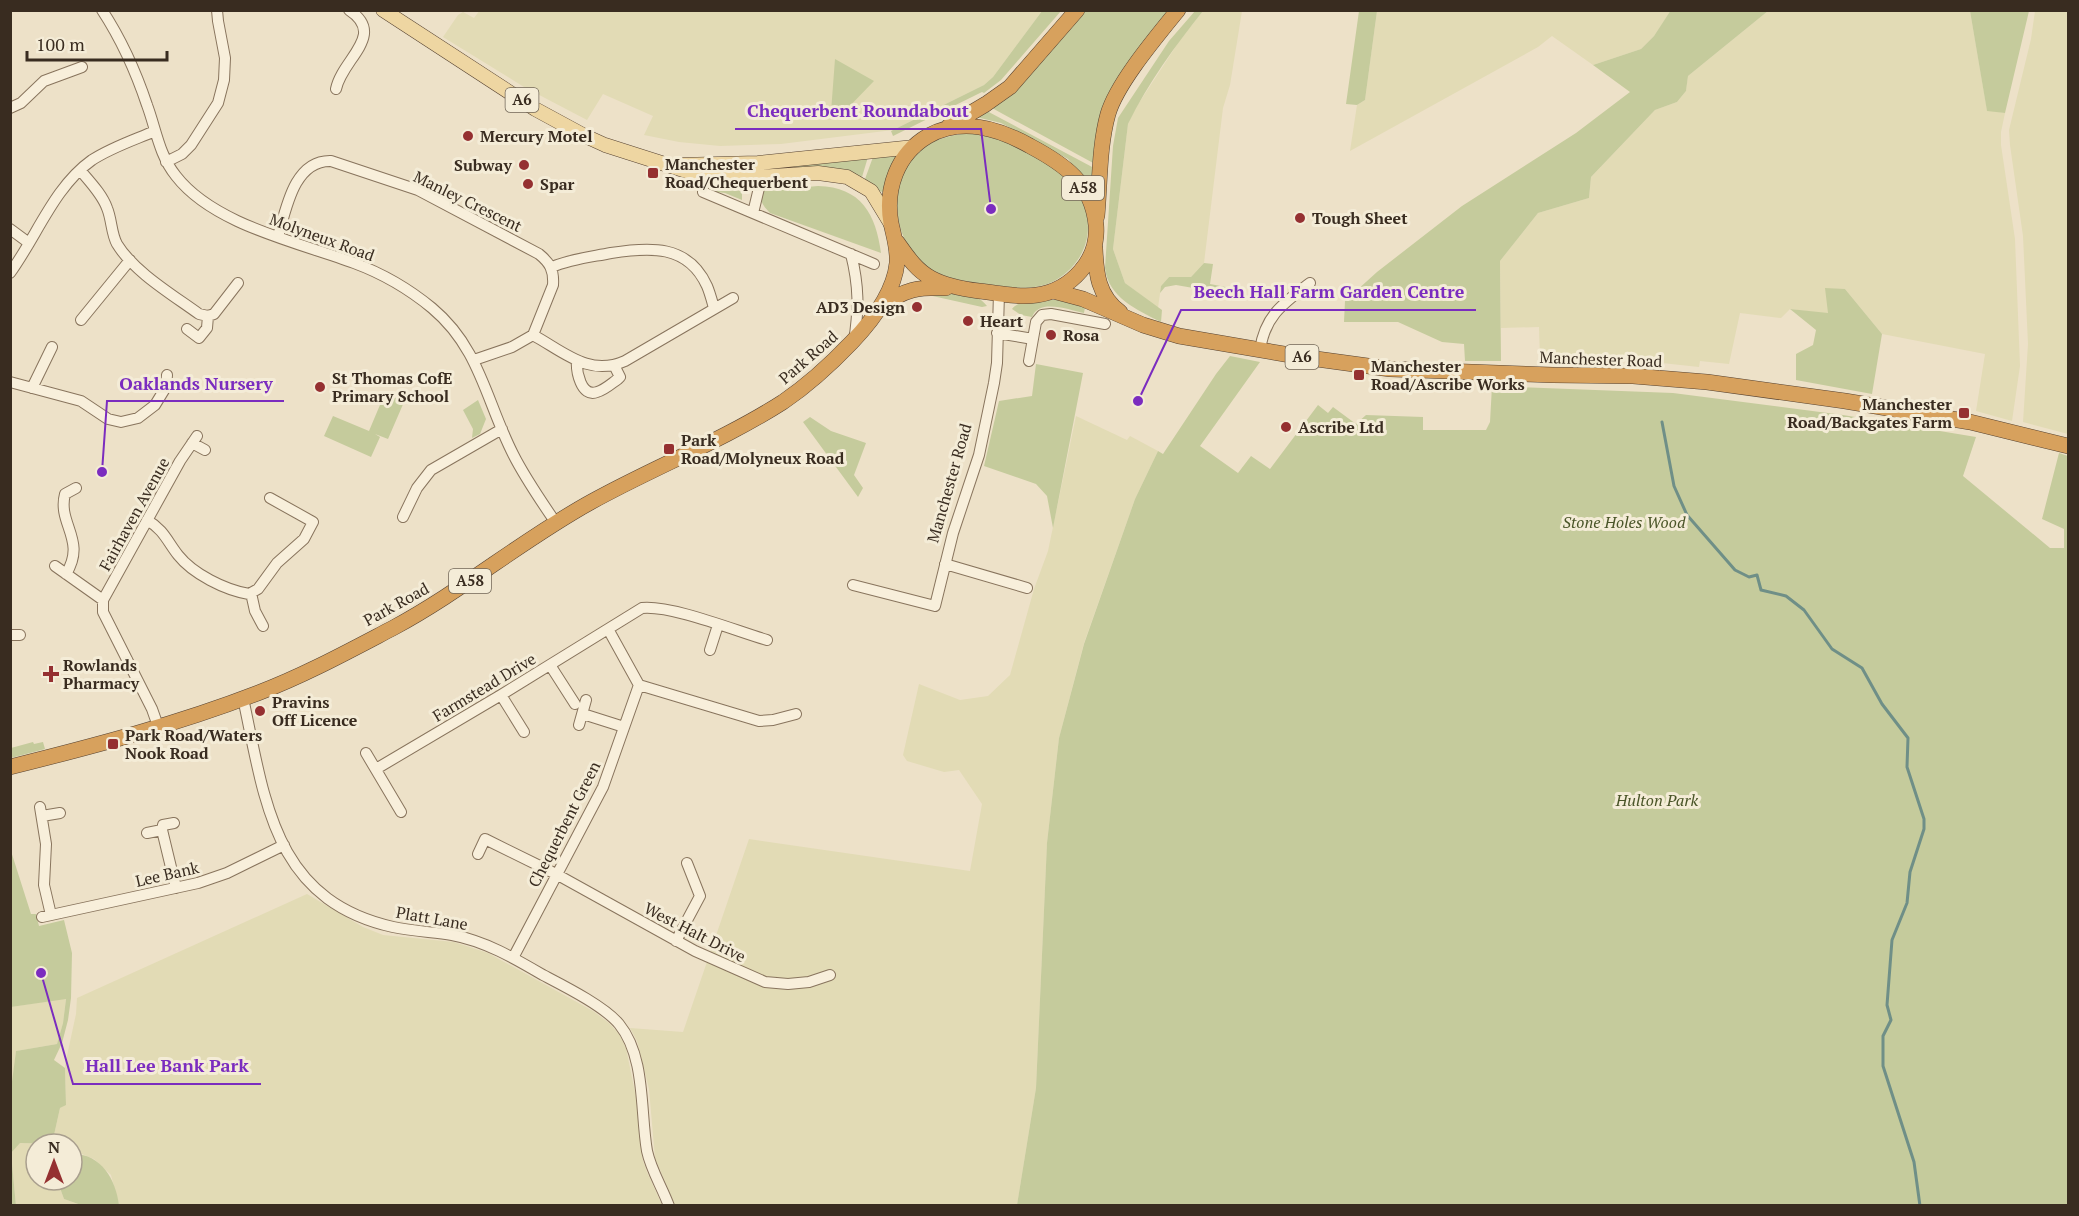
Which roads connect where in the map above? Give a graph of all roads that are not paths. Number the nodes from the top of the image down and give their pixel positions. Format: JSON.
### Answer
{"nodes":[{"id":1,"x":102,"y":10,"type":"edge"},
{"id":2,"x":217,"y":10,"type":"edge"},
{"id":3,"x":349,"y":10,"type":"edge"},
{"id":4,"x":383,"y":10,"type":"edge"},
{"id":5,"x":1077,"y":10,"type":"edge"},
{"id":6,"x":1178,"y":10,"type":"edge"},
{"id":7,"x":82,"y":67,"type":"dead end"},
{"id":8,"x":336,"y":89,"type":"dead end"},
{"id":9,"x":10,"y":108,"type":"edge"},
{"id":10,"x":944,"y":129,"type":"junction"},
{"id":11,"x":156,"y":130,"type":"junction"},
{"id":12,"x":914,"y":147,"type":"junction"},
{"id":13,"x":166,"y":162,"type":"junction"},
{"id":14,"x":80,"y":170,"type":"junction"},
{"id":15,"x":759,"y":170,"type":"junction"},
{"id":16,"x":703,"y":192,"type":"dead end"},
{"id":17,"x":753,"y":213,"type":"junction"},
{"id":18,"x":892,"y":226,"type":"junction"},
{"id":19,"x":1096,"y":227,"type":"junction"},
{"id":20,"x":10,"y":229,"type":"edge"},
{"id":21,"x":278,"y":237,"type":"junction"},
{"id":22,"x":897,"y":242,"type":"junction"},
{"id":23,"x":29,"y":243,"type":"junction"},
{"id":24,"x":1095,"y":245,"type":"junction"},
{"id":25,"x":852,"y":254,"type":"junction"},
{"id":26,"x":130,"y":260,"type":"junction"},
{"id":27,"x":874,"y":264,"type":"dead end"},
{"id":28,"x":552,"y":267,"type":"junction"},
{"id":29,"x":10,"y":273,"type":"edge"},
{"id":30,"x":238,"y":283,"type":"dead end"},
{"id":31,"x":1310,"y":283,"type":"dead end"},
{"id":32,"x":964,"y":289,"type":"junction"},
{"id":33,"x":1053,"y":291,"type":"junction"},
{"id":34,"x":999,"y":293,"type":"junction"},
{"id":35,"x":733,"y":298,"type":"dead end"},
{"id":36,"x":881,"y":306,"type":"junction"},
{"id":37,"x":714,"y":308,"type":"junction"},
{"id":38,"x":208,"y":316,"type":"junction"},
{"id":39,"x":81,"y":320,"type":"dead end"},
{"id":40,"x":1131,"y":320,"type":"junction"},
{"id":41,"x":1105,"y":324,"type":"dead end"},
{"id":42,"x":187,"y":329,"type":"dead end"},
{"id":43,"x":998,"y":333,"type":"junction"},
{"id":44,"x":533,"y":335,"type":"junction"},
{"id":45,"x":1033,"y":339,"type":"junction"},
{"id":46,"x":854,"y":341,"type":"junction"},
{"id":47,"x":1260,"y":350,"type":"junction"},
{"id":48,"x":53,"y":354,"type":"dead end"},
{"id":49,"x":474,"y":360,"type":"junction"},
{"id":50,"x":577,"y":360,"type":"junction"},
{"id":51,"x":1029,"y":361,"type":"dead end"},
{"id":52,"x":614,"y":365,"type":"junction"},
{"id":53,"x":166,"y":375,"type":"dead end"},
{"id":54,"x":10,"y":382,"type":"edge"},
{"id":55,"x":32,"y":388,"type":"junction"},
{"id":56,"x":502,"y":429,"type":"junction"},
{"id":57,"x":2068,"y":446,"type":"edge"},
{"id":58,"x":205,"y":450,"type":"dead end"},
{"id":59,"x":76,"y":488,"type":"dead end"},
{"id":60,"x":270,"y":498,"type":"dead end"},
{"id":61,"x":403,"y":517,"type":"dead end"},
{"id":62,"x":147,"y":520,"type":"junction"},
{"id":63,"x":556,"y":523,"type":"junction"},
{"id":64,"x":945,"y":564,"type":"junction"},
{"id":65,"x":55,"y":566,"type":"dead end"},
{"id":66,"x":66,"y":574,"type":"junction"},
{"id":67,"x":853,"y":585,"type":"dead end"},
{"id":68,"x":1027,"y":588,"type":"dead end"},
{"id":69,"x":251,"y":593,"type":"junction"},
{"id":70,"x":103,"y":600,"type":"junction"},
{"id":71,"x":718,"y":625,"type":"junction"},
{"id":72,"x":263,"y":626,"type":"dead end"},
{"id":73,"x":608,"y":629,"type":"junction"},
{"id":74,"x":767,"y":640,"type":"dead end"},
{"id":75,"x":710,"y":650,"type":"dead end"},
{"id":76,"x":550,"y":665,"type":"junction"},
{"id":77,"x":639,"y":685,"type":"junction"},
{"id":78,"x":501,"y":695,"type":"junction"},
{"id":79,"x":243,"y":698,"type":"junction"},
{"id":80,"x":583,"y":714,"type":"junction"},
{"id":81,"x":796,"y":714,"type":"dead end"},
{"id":82,"x":579,"y":725,"type":"dead end"},
{"id":83,"x":158,"y":726,"type":"junction"},
{"id":84,"x":624,"y":727,"type":"junction"},
{"id":85,"x":518,"y":730,"type":"dead end"},
{"id":86,"x":366,"y":753,"type":"dead end"},
{"id":87,"x":10,"y":767,"type":"edge"},
{"id":88,"x":376,"y":769,"type":"junction"},
{"id":89,"x":401,"y":812,"type":"dead end"},
{"id":90,"x":60,"y":813,"type":"dead end"},
{"id":91,"x":174,"y":823,"type":"dead end"},
{"id":92,"x":162,"y":830,"type":"junction"},
{"id":93,"x":147,"y":833,"type":"dead end"},
{"id":94,"x":284,"y":844,"type":"junction"},
{"id":95,"x":478,"y":854,"type":"dead end"},
{"id":96,"x":687,"y":863,"type":"dead end"},
{"id":97,"x":556,"y":874,"type":"junction"},
{"id":98,"x":176,"y":888,"type":"junction"},
{"id":99,"x":676,"y":941,"type":"junction"},
{"id":100,"x":513,"y":958,"type":"junction"},
{"id":101,"x":830,"y":975,"type":"dead end"},
{"id":102,"x":669,"y":1206,"type":"edge"}],
"edges":[{"from":1,"to":11,"type":"street","name":"Molyneux Road"},
{"from":2,"to":13,"type":"street"},
{"from":3,"to":8,"type":"street"},
{"from":4,"to":15,"type":"main road","number":"A6"},
{"from":5,"to":10,"type":"highway","number":"A58"},
{"from":6,"to":19,"type":"highway","number":"A58"},
{"from":7,"to":9,"type":"street"},
{"from":10,"to":12,"type":"highway","number":"A58"},
{"from":10,"to":19,"type":"highway","number":"A58"},
{"from":11,"to":13,"type":"street","name":"Molyneux Road"},
{"from":11,"to":14,"type":"street"},
{"from":12,"to":15,"type":"main road","number":"A6"},
{"from":12,"to":18,"type":"highway","number":"A58"},
{"from":13,"to":21,"type":"street","name":"Molyneux Road"},
{"from":14,"to":23,"type":"street"},
{"from":14,"to":26,"type":"street"},
{"from":15,"to":17,"type":"street"},
{"from":15,"to":18,"type":"main road","number":"A6"},
{"from":16,"to":17,"type":"street"},
{"from":17,"to":25,"type":"street"},
{"from":18,"to":22,"type":"highway","number":"A58"},
{"from":19,"to":24,"type":"highway","number":"A58"},
{"from":20,"to":23,"type":"street"},
{"from":21,"to":28,"type":"street","name":"Manley Crescent"},
{"from":21,"to":49,"type":"street","name":"Molyneux Road"},
{"from":22,"to":32,"type":"highway","number":"A58"},
{"from":22,"to":36,"type":"highway","name":"Park Road","number":"A58"},
{"from":23,"to":29,"type":"street"},
{"from":24,"to":33,"type":"highway","number":"A58"},
{"from":24,"to":40,"type":"highway","name":"Manchester Road","number":"A6"},
{"from":25,"to":27,"type":"street"},
{"from":25,"to":46,"type":"street","name":"Park Road"},
{"from":26,"to":38,"type":"street"},
{"from":26,"to":39,"type":"street"},
{"from":28,"to":37,"type":"street"},
{"from":28,"to":44,"type":"street"},
{"from":30,"to":38,"type":"street"},
{"from":31,"to":47,"type":"street"},
{"from":32,"to":34,"type":"highway","number":"A58"},
{"from":32,"to":36,"type":"highway","name":"Park Road","number":"A58"},
{"from":33,"to":34,"type":"highway","number":"A58"},
{"from":33,"to":40,"type":"highway","name":"Manchester Road","number":"A6"},
{"from":34,"to":43,"type":"street","name":"Manchester Road"},
{"from":35,"to":37,"type":"street"},
{"from":36,"to":46,"type":"highway","name":"Park Road","number":"A58"},
{"from":37,"to":52,"type":"street"},
{"from":38,"to":42,"type":"street"},
{"from":40,"to":47,"type":"highway","name":"Manchester Road","number":"A6"},
{"from":41,"to":45,"type":"street"},
{"from":43,"to":45,"type":"street"},
{"from":43,"to":64,"type":"street","name":"Manchester Road"},
{"from":44,"to":49,"type":"street"},
{"from":44,"to":50,"type":"street"},
{"from":45,"to":51,"type":"street"},
{"from":46,"to":63,"type":"highway","name":"Park Road","number":"A58"},
{"from":47,"to":57,"type":"highway","name":"Manchester Road","number":"A6"},
{"from":48,"to":55,"type":"street"},
{"from":49,"to":56,"type":"street","name":"Molyneux Road"},
{"from":50,"to":52,"type":"street"},
{"from":50,"to":52,"type":"street"},
{"from":53,"to":55,"type":"street"},
{"from":54,"to":55,"type":"street"},
{"from":56,"to":61,"type":"street"},
{"from":56,"to":63,"type":"street","name":"Molyneux Road"},
{"from":58,"to":62,"type":"street","name":"Fairhaven Avenue"},
{"from":59,"to":66,"type":"street"},
{"from":60,"to":69,"type":"street"},
{"from":62,"to":69,"type":"street"},
{"from":62,"to":70,"type":"street","name":"Fairhaven Avenue"},
{"from":63,"to":79,"type":"highway","name":"Park Road","number":"A58"},
{"from":64,"to":67,"type":"street","name":"Manchester Road"},
{"from":64,"to":68,"type":"street"},
{"from":65,"to":66,"type":"street"},
{"from":66,"to":70,"type":"street"},
{"from":69,"to":72,"type":"street"},
{"from":70,"to":83,"type":"street"},
{"from":71,"to":73,"type":"street","name":"Farmstead Drive"},
{"from":71,"to":74,"type":"street","name":"Farmstead Drive"},
{"from":71,"to":75,"type":"street"},
{"from":73,"to":76,"type":"street","name":"Farmstead Drive"},
{"from":73,"to":77,"type":"street"},
{"from":76,"to":78,"type":"street","name":"Farmstead Drive"},
{"from":76,"to":80,"type":"street"},
{"from":77,"to":81,"type":"street"},
{"from":77,"to":84,"type":"street","name":"Chequerbent Green"},
{"from":78,"to":85,"type":"street"},
{"from":78,"to":88,"type":"street","name":"Farmstead Drive"},
{"from":79,"to":83,"type":"highway","name":"Park Road","number":"A58"},
{"from":79,"to":94,"type":"street","name":"Platt Lane"},
{"from":80,"to":82,"type":"street"},
{"from":80,"to":84,"type":"street"},
{"from":83,"to":87,"type":"highway","name":"Park Road","number":"A58"},
{"from":84,"to":97,"type":"street","name":"Chequerbent Green"},
{"from":86,"to":88,"type":"street"},
{"from":88,"to":89,"type":"street"},
{"from":90,"to":98,"type":"street","name":"Lee Bank"},
{"from":91,"to":92,"type":"street"},
{"from":92,"to":93,"type":"street"},
{"from":92,"to":98,"type":"street"},
{"from":94,"to":98,"type":"street","name":"Lee Bank"},
{"from":94,"to":100,"type":"street","name":"Platt Lane"},
{"from":95,"to":97,"type":"street","name":"West Halt Drive"},
{"from":96,"to":99,"type":"street"},
{"from":97,"to":99,"type":"street","name":"West Halt Drive"},
{"from":97,"to":100,"type":"street","name":"Chequerbent Green"},
{"from":99,"to":101,"type":"street","name":"West Halt Drive"},
{"from":100,"to":102,"type":"street","name":"Platt Lane"}]}
